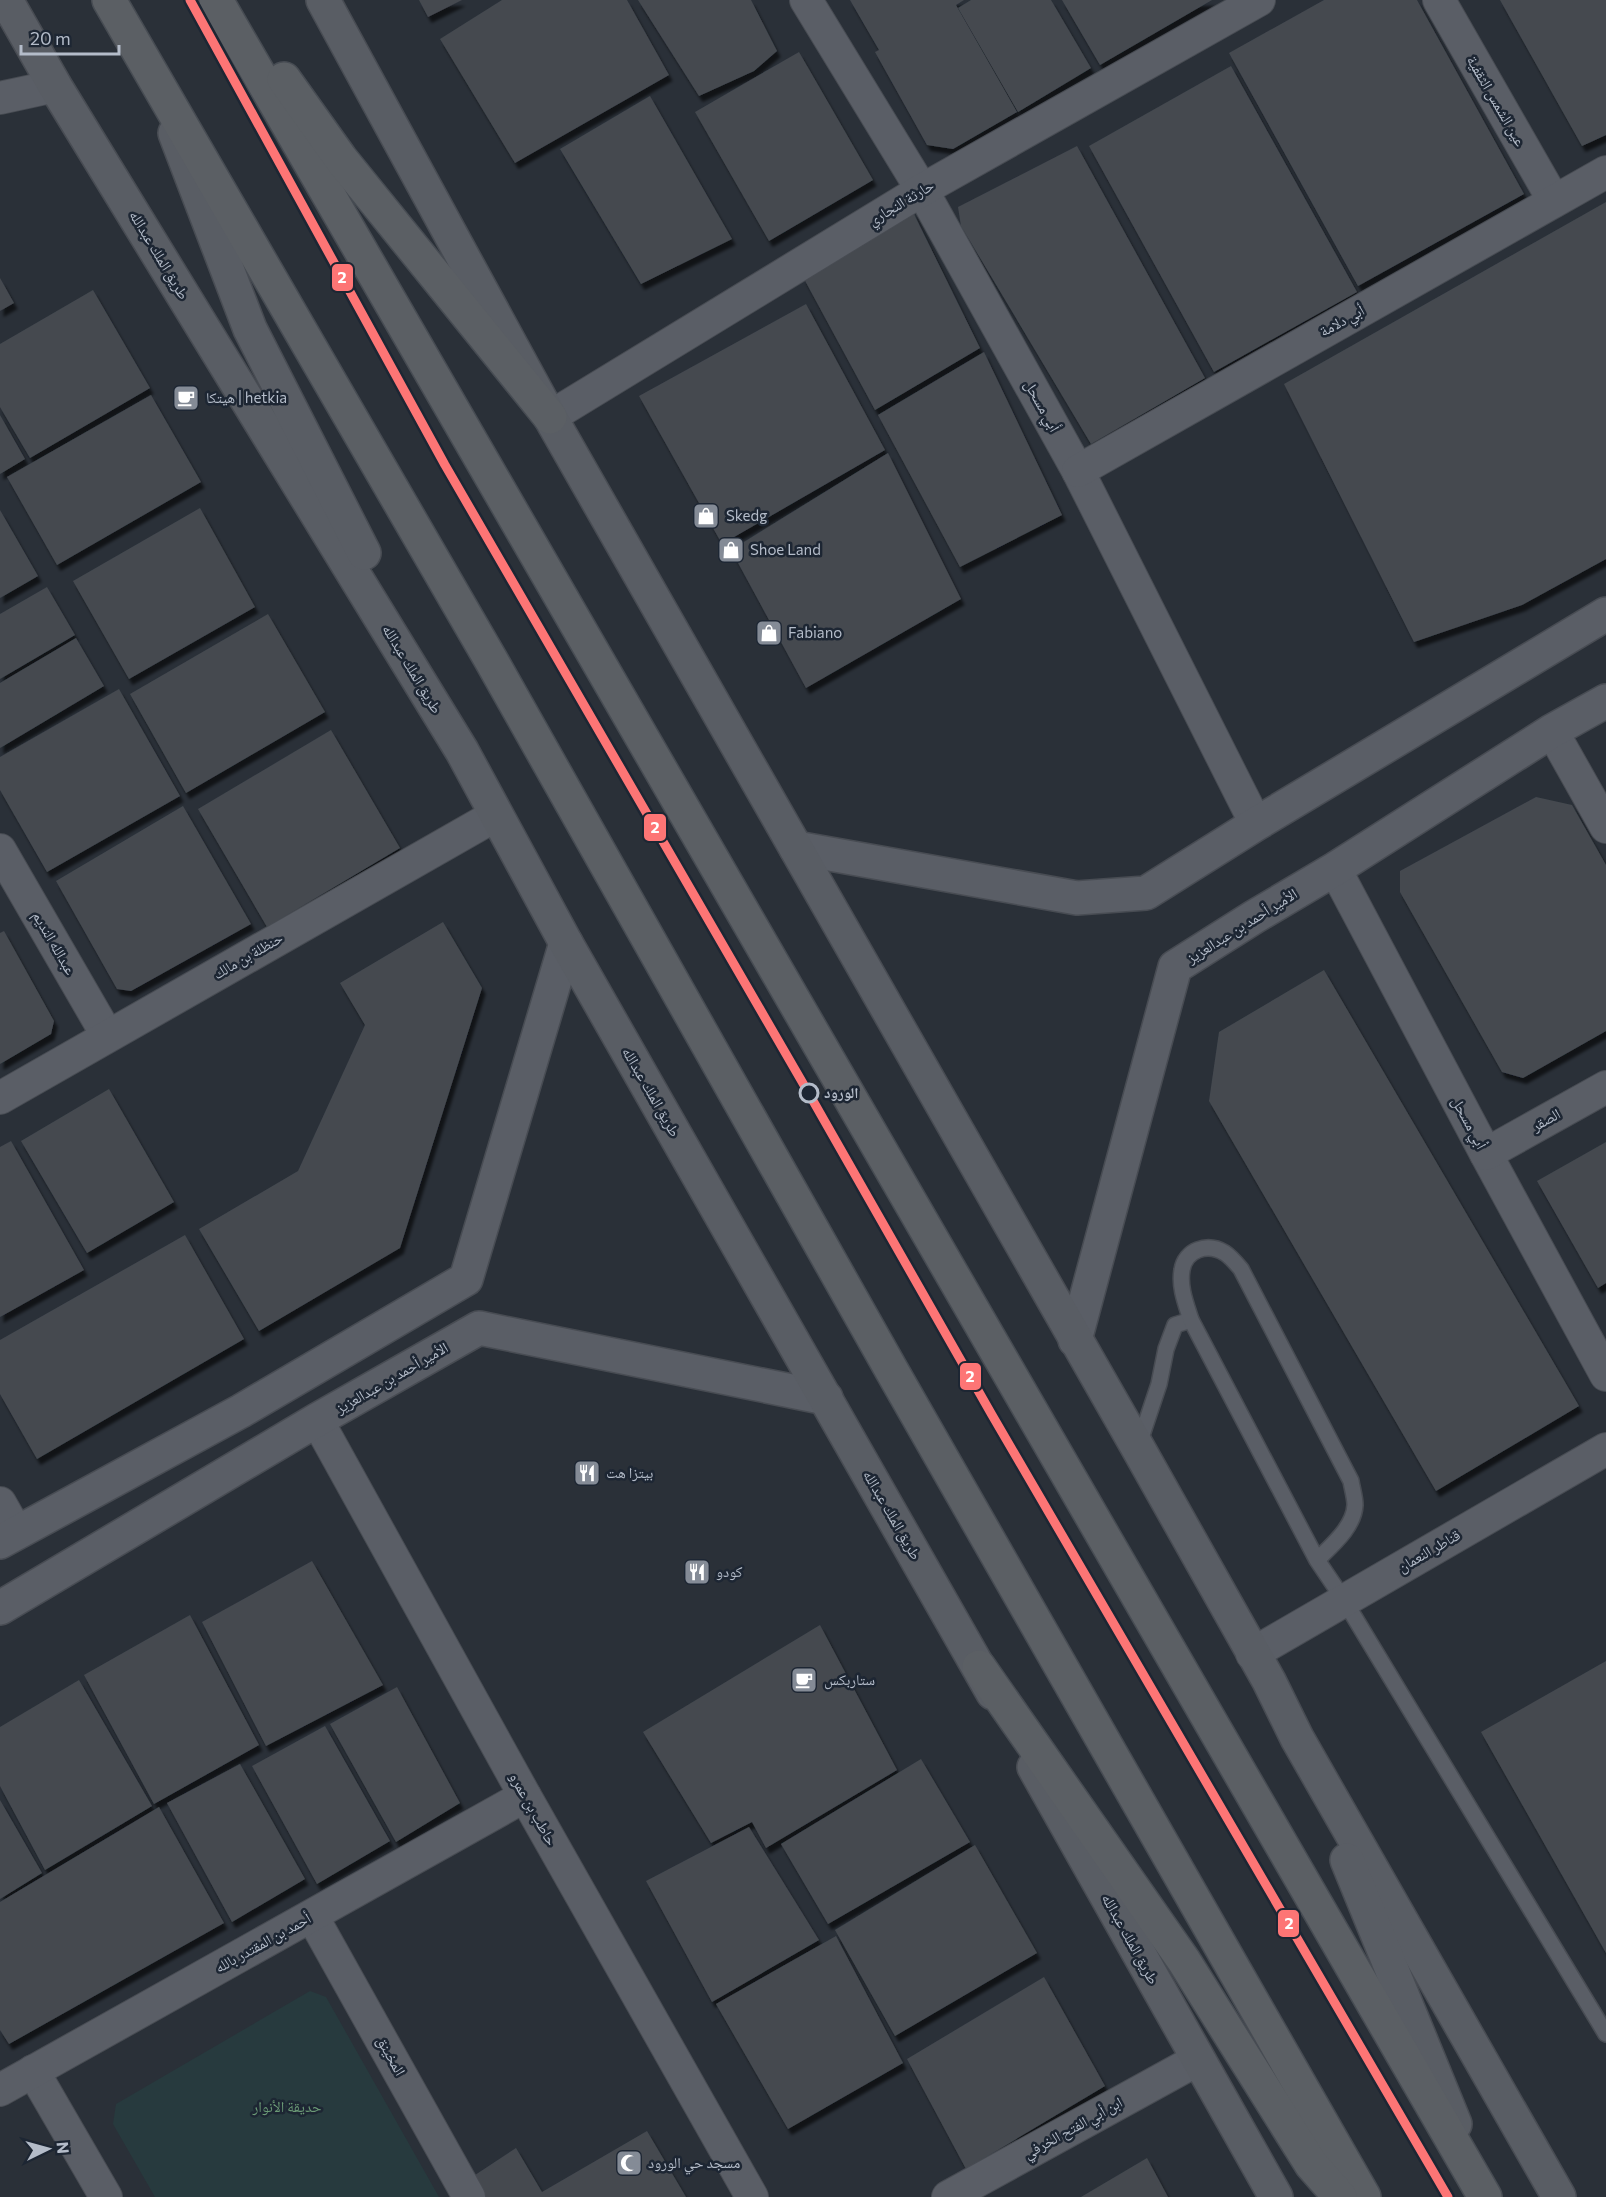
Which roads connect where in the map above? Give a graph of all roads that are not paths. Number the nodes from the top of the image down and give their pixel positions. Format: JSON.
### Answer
{"nodes":[{"id":1,"x":6,"y":0,"type":"edge"},
{"id":2,"x":110,"y":0,"type":"edge"},
{"id":3,"x":216,"y":0,"type":"edge"},
{"id":4,"x":228,"y":0,"type":"edge"},
{"id":5,"x":323,"y":0,"type":"edge"},
{"id":6,"x":806,"y":0,"type":"edge"},
{"id":7,"x":1259,"y":0,"type":"edge"},
{"id":8,"x":1439,"y":0,"type":"edge"},
{"id":9,"x":155,"y":81,"type":"junction"},
{"id":10,"x":55,"y":86,"type":"junction"},
{"id":11,"x":0,"y":98,"type":"edge"},
{"id":12,"x":1606,"y":172,"type":"edge"},
{"id":13,"x":922,"y":190,"type":"junction"},
{"id":14,"x":1554,"y":201,"type":"junction"},
{"id":15,"x":550,"y":417,"type":"junction"},
{"id":16,"x":1078,"y":471,"type":"junction"},
{"id":17,"x":1606,"y":614,"type":"edge"},
{"id":18,"x":1606,"y":701,"type":"edge"},
{"id":19,"x":1552,"y":731,"type":"junction"},
{"id":20,"x":462,"y":751,"type":"junction"},
{"id":21,"x":496,"y":815,"type":"junction"},
{"id":22,"x":1256,"y":824,"type":"junction"},
{"id":23,"x":1606,"y":827,"type":"edge"},
{"id":24,"x":796,"y":848,"type":"junction"},
{"id":25,"x":0,"y":850,"type":"edge"},
{"id":26,"x":1335,"y":869,"type":"junction"},
{"id":27,"x":566,"y":943,"type":"junction"},
{"id":28,"x":107,"y":1035,"type":"junction"},
{"id":29,"x":1606,"y":1087,"type":"edge"},
{"id":30,"x":0,"y":1098,"type":"edge"},
{"id":31,"x":1486,"y":1154,"type":"junction"},
{"id":32,"x":1191,"y":1320,"type":"junction"},
{"id":33,"x":1075,"y":1340,"type":"junction"},
{"id":34,"x":1606,"y":1375,"type":"edge"},
{"id":35,"x":826,"y":1398,"type":"junction"},
{"id":36,"x":317,"y":1420,"type":"junction"},
{"id":37,"x":1138,"y":1448,"type":"junction"},
{"id":38,"x":1606,"y":1449,"type":"edge"},
{"id":39,"x":0,"y":1503,"type":"edge"},
{"id":40,"x":8,"y":1537,"type":"edge"},
{"id":41,"x":1317,"y":1560,"type":"junction"},
{"id":42,"x":1344,"y":1600,"type":"junction"},
{"id":43,"x":0,"y":1608,"type":"edge"},
{"id":44,"x":1252,"y":1654,"type":"junction"},
{"id":45,"x":979,"y":1667,"type":"junction"},
{"id":46,"x":1297,"y":1738,"type":"junction"},
{"id":47,"x":525,"y":1796,"type":"junction"},
{"id":48,"x":312,"y":1916,"type":"junction"},
{"id":49,"x":1606,"y":2034,"type":"edge"},
{"id":50,"x":1197,"y":2060,"type":"junction"},
{"id":51,"x":33,"y":2071,"type":"junction"},
{"id":52,"x":0,"y":2090,"type":"edge"},
{"id":53,"x":1484,"y":2196,"type":"edge"},
{"id":54,"x":106,"y":2197,"type":"edge"},
{"id":55,"x":469,"y":2197,"type":"edge"},
{"id":56,"x":752,"y":2197,"type":"edge"},
{"id":57,"x":948,"y":2197,"type":"edge"},
{"id":58,"x":1276,"y":2197,"type":"edge"},
{"id":59,"x":1340,"y":2197,"type":"edge"},
{"id":60,"x":1364,"y":2197,"type":"edge"},
{"id":61,"x":1559,"y":2197,"type":"edge"}],
"edges":[{"from":1,"to":10,"type":"main road","name":"طريق الملك عبدالله"},
{"from":2,"to":9,"type":"highway"},
{"from":3,"to":53,"type":"highway"},
{"from":4,"to":15,"type":"highway"},
{"from":5,"to":15,"type":"main road"},
{"from":6,"to":13,"type":"street","name":"أبي مسحل"},
{"from":7,"to":13,"type":"street","name":"حارثة النجاري"},
{"from":8,"to":14,"type":"street","name":"عين الشمس الثقفية"},
{"from":9,"to":20,"type":"main road"},
{"from":9,"to":60,"type":"highway"},
{"from":10,"to":11,"type":"street"},
{"from":10,"to":20,"type":"main road","name":"طريق الملك عبدالله"},
{"from":12,"to":14,"type":"street","name":"أبي دلامة"},
{"from":13,"to":15,"type":"street","name":"حارثة النجاري"},
{"from":13,"to":16,"type":"street","name":"أبي مسحل"},
{"from":14,"to":16,"type":"street","name":"أبي دلامة"},
{"from":15,"to":24,"type":"main road"},
{"from":16,"to":22,"type":"street","name":"أبي مسحل"},
{"from":17,"to":22,"type":"street"},
{"from":18,"to":19,"type":"street","name":"الأمير أحمد بن عبدالعزيز"},
{"from":19,"to":23,"type":"street"},
{"from":19,"to":26,"type":"street","name":"الأمير أحمد بن عبدالعزيز"},
{"from":20,"to":21,"type":"main road","name":"طريق الملك عبدالله"},
{"from":21,"to":27,"type":"main road","name":"طريق الملك عبدالله"},
{"from":21,"to":28,"type":"street","name":"حنظلة بن مالك"},
{"from":22,"to":24,"type":"street"},
{"from":24,"to":33,"type":"main road"},
{"from":25,"to":28,"type":"street","name":"عبدالله النديم"},
{"from":26,"to":31,"type":"street","name":"أبي مسحل"},
{"from":26,"to":33,"type":"street","name":"الأمير أحمد بن عبدالعزيز"},
{"from":27,"to":35,"type":"main road","name":"طريق الملك عبدالله"},
{"from":27,"to":40,"type":"street"},
{"from":28,"to":30,"type":"street","name":"حنظلة بن مالك"},
{"from":29,"to":31,"type":"street","name":"الصقر"},
{"from":31,"to":34,"type":"street","name":"أبي مسحل"},
{"from":32,"to":37,"type":"lane"},
{"from":32,"to":41,"type":"lane"},
{"from":32,"to":41,"type":"lane"},
{"from":33,"to":37,"type":"main road"},
{"from":35,"to":36,"type":"street","name":"الأمير أحمد بن عبدالعزيز"},
{"from":35,"to":45,"type":"main road","name":"طريق الملك عبدالله"},
{"from":36,"to":43,"type":"street","name":"الأمير أحمد بن عبدالعزيز"},
{"from":36,"to":47,"type":"street","name":"حاطب بن عمرو"},
{"from":37,"to":44,"type":"main road"},
{"from":38,"to":42,"type":"street","name":"قناطر النعمان"},
{"from":39,"to":40,"type":"street"},
{"from":41,"to":42,"type":"lane"},
{"from":42,"to":44,"type":"street","name":"قناطر النعمان"},
{"from":42,"to":49,"type":"lane"},
{"from":44,"to":46,"type":"main road"},
{"from":45,"to":50,"type":"main road","name":"طريق الملك عبدالله"},
{"from":45,"to":59,"type":"highway"},
{"from":46,"to":53,"type":"main road"},
{"from":46,"to":61,"type":"main road"},
{"from":47,"to":48,"type":"street","name":"أحمد بن المقتدر بالله"},
{"from":47,"to":56,"type":"street","name":"حاطب بن عمرو"},
{"from":48,"to":51,"type":"street","name":"أحمد بن المقتدر بالله"},
{"from":48,"to":55,"type":"street","name":"المخينق"},
{"from":50,"to":57,"type":"street","name":"ابن أبي الفتح الخرفي"},
{"from":50,"to":58,"type":"main road","name":"طريق الملك عبدالله"},
{"from":51,"to":52,"type":"street","name":"أحمد بن المقتدر بالله"},
{"from":51,"to":54,"type":"street"}]}
